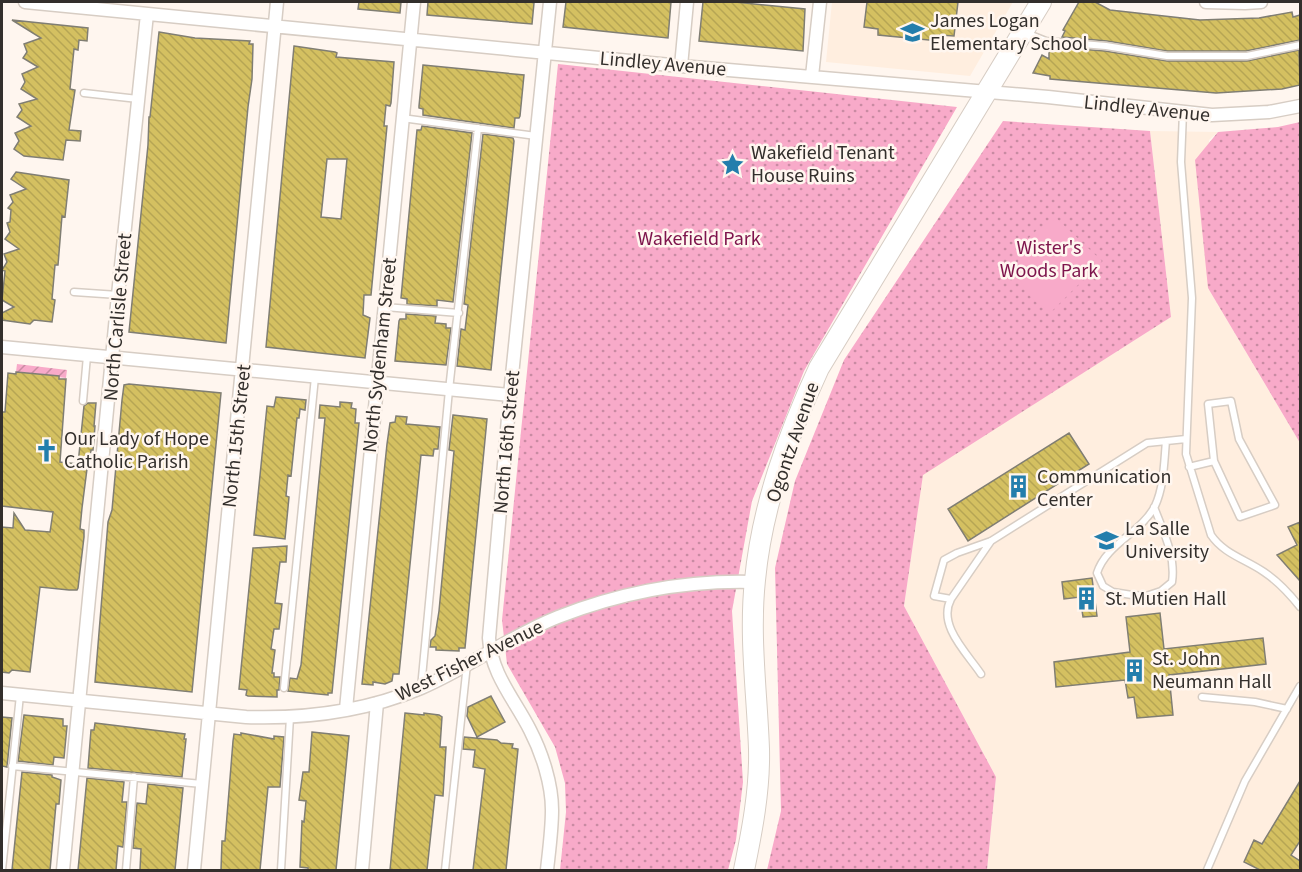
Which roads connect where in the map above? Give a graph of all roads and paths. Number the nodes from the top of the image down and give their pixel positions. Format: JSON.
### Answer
{"nodes":[{"id":1,"x":25,"y":2,"type":"edge"},
{"id":2,"x":278,"y":2,"type":"edge"},
{"id":3,"x":414,"y":2,"type":"edge"},
{"id":4,"x":550,"y":2,"type":"edge"},
{"id":5,"x":687,"y":2,"type":"edge"},
{"id":6,"x":820,"y":2,"type":"edge"},
{"id":7,"x":1041,"y":2,"type":"edge"},
{"id":8,"x":1211,"y":2,"type":"edge"},
{"id":9,"x":1261,"y":2,"type":"edge"},
{"id":10,"x":147,"y":14,"type":"junction"},
{"id":11,"x":275,"y":26,"type":"junction"},
{"id":12,"x":1023,"y":32,"type":"junction"},
{"id":13,"x":411,"y":40,"type":"junction"},
{"id":14,"x":1300,"y":45,"type":"edge"},
{"id":15,"x":545,"y":51,"type":"junction"},
{"id":16,"x":681,"y":66,"type":"junction"},
{"id":17,"x":812,"y":76,"type":"junction"},
{"id":18,"x":84,"y":93,"type":"dead end"},
{"id":19,"x":985,"y":93,"type":"junction"},
{"id":20,"x":139,"y":99,"type":"junction"},
{"id":21,"x":1300,"y":106,"type":"edge"},
{"id":22,"x":1183,"y":112,"type":"junction"},
{"id":23,"x":402,"y":118,"type":"junction"},
{"id":24,"x":478,"y":128,"type":"junction"},
{"id":25,"x":536,"y":136,"type":"junction"},
{"id":26,"x":74,"y":292,"type":"dead end"},
{"id":27,"x":118,"y":295,"type":"junction"},
{"id":28,"x":384,"y":307,"type":"junction"},
{"id":29,"x":459,"y":313,"type":"junction"},
{"id":30,"x":2,"y":347,"type":"edge"},
{"id":31,"x":87,"y":356,"type":"junction"},
{"id":32,"x":113,"y":358,"type":"junction"},
{"id":33,"x":243,"y":370,"type":"junction"},
{"id":34,"x":315,"y":376,"type":"junction"},
{"id":35,"x":376,"y":382,"type":"junction"},
{"id":36,"x":449,"y":390,"type":"junction"},
{"id":37,"x":510,"y":395,"type":"junction"},
{"id":38,"x":83,"y":401,"type":"dead end"},
{"id":39,"x":1186,"y":439,"type":"junction"},
{"id":40,"x":1166,"y":441,"type":"junction"},
{"id":41,"x":1214,"y":461,"type":"junction"},
{"id":42,"x":1189,"y":467,"type":"junction"},
{"id":43,"x":1154,"y":507,"type":"junction"},
{"id":44,"x":991,"y":541,"type":"junction"},
{"id":45,"x":754,"y":582,"type":"junction"},
{"id":46,"x":951,"y":599,"type":"junction"},
{"id":47,"x":1300,"y":608,"type":"edge"},
{"id":48,"x":490,"y":652,"type":"junction"},
{"id":49,"x":467,"y":664,"type":"junction"},
{"id":50,"x":981,"y":674,"type":"dead end"},
{"id":51,"x":1300,"y":686,"type":"edge"},
{"id":52,"x":284,"y":688,"type":"dead end"},
{"id":53,"x":421,"y":688,"type":"junction"},
{"id":54,"x":2,"y":693,"type":"edge"},
{"id":55,"x":20,"y":695,"type":"junction"},
{"id":56,"x":1202,"y":697,"type":"dead end"},
{"id":57,"x":79,"y":700,"type":"junction"},
{"id":58,"x":377,"y":703,"type":"junction"},
{"id":59,"x":346,"y":709,"type":"junction"},
{"id":60,"x":1287,"y":710,"type":"junction"},
{"id":61,"x":208,"y":713,"type":"junction"},
{"id":62,"x":290,"y":717,"type":"junction"},
{"id":63,"x":12,"y":766,"type":"junction"},
{"id":64,"x":72,"y":772,"type":"junction"},
{"id":65,"x":134,"y":777,"type":"junction"},
{"id":66,"x":202,"y":784,"type":"junction"},
{"id":67,"x":2,"y":870,"type":"edge"},
{"id":68,"x":63,"y":870,"type":"edge"},
{"id":69,"x":126,"y":870,"type":"edge"},
{"id":70,"x":194,"y":870,"type":"edge"},
{"id":71,"x":281,"y":870,"type":"edge"},
{"id":72,"x":362,"y":870,"type":"edge"},
{"id":73,"x":445,"y":870,"type":"edge"},
{"id":74,"x":547,"y":870,"type":"edge"},
{"id":75,"x":744,"y":870,"type":"edge"},
{"id":76,"x":1207,"y":870,"type":"edge"}],
"edges":[{"from":1,"to":10,"type":"street","name":"Lindley Avenue"},
{"from":2,"to":11,"type":"street","name":"North 15th Street"},
{"from":3,"to":13,"type":"street","name":"North Sydenham Street"},
{"from":4,"to":15,"type":"street","name":"North 16th Street"},
{"from":5,"to":16,"type":"street"},
{"from":6,"to":17,"type":"street"},
{"from":7,"to":12,"type":"main road","name":"Ogontz Avenue"},
{"from":8,"to":9,"type":"street"},
{"from":10,"to":11,"type":"street","name":"Lindley Avenue"},
{"from":10,"to":20,"type":"street","name":"North Carlisle Street"},
{"from":11,"to":13,"type":"street","name":"Lindley Avenue"},
{"from":11,"to":33,"type":"street","name":"North 15th Street"},
{"from":12,"to":14,"type":"lane"},
{"from":12,"to":19,"type":"main road","name":"Ogontz Avenue"},
{"from":13,"to":15,"type":"street","name":"Lindley Avenue"},
{"from":13,"to":23,"type":"street","name":"North Sydenham Street"},
{"from":15,"to":16,"type":"street","name":"Lindley Avenue"},
{"from":15,"to":25,"type":"street","name":"North 16th Street"},
{"from":16,"to":17,"type":"street","name":"Lindley Avenue"},
{"from":17,"to":19,"type":"street","name":"Lindley Avenue"},
{"from":18,"to":20,"type":"lane"},
{"from":19,"to":22,"type":"street","name":"Lindley Avenue"},
{"from":19,"to":45,"type":"main road","name":"Ogontz Avenue"},
{"from":20,"to":27,"type":"street","name":"North Carlisle Street"},
{"from":21,"to":22,"type":"street","name":"Lindley Avenue"},
{"from":22,"to":39,"type":"lane"},
{"from":23,"to":24,"type":"lane"},
{"from":23,"to":28,"type":"street","name":"North Sydenham Street"},
{"from":24,"to":25,"type":"lane"},
{"from":24,"to":29,"type":"lane"},
{"from":25,"to":37,"type":"street","name":"North 16th Street"},
{"from":26,"to":27,"type":"lane"},
{"from":27,"to":32,"type":"street","name":"North Carlisle Street"},
{"from":28,"to":29,"type":"lane"},
{"from":28,"to":35,"type":"street","name":"North Sydenham Street"},
{"from":29,"to":36,"type":"lane"},
{"from":30,"to":31,"type":"street"},
{"from":31,"to":32,"type":"street"},
{"from":31,"to":38,"type":"lane"},
{"from":32,"to":33,"type":"street"},
{"from":32,"to":57,"type":"street","name":"North Carlisle Street"},
{"from":33,"to":34,"type":"street"},
{"from":33,"to":61,"type":"street","name":"North 15th Street"},
{"from":34,"to":35,"type":"street"},
{"from":34,"to":52,"type":"lane"},
{"from":35,"to":36,"type":"street"},
{"from":35,"to":59,"type":"street","name":"North Sydenham Street"},
{"from":36,"to":37,"type":"street"},
{"from":36,"to":53,"type":"lane"},
{"from":37,"to":48,"type":"street","name":"North 16th Street"},
{"from":39,"to":40,"type":"lane"},
{"from":39,"to":42,"type":"lane"},
{"from":40,"to":43,"type":"lane"},
{"from":40,"to":44,"type":"lane"},
{"from":41,"to":41,"type":"lane"},
{"from":41,"to":42,"type":"lane"},
{"from":42,"to":47,"type":"lane"},
{"from":43,"to":43,"type":"lane"},
{"from":44,"to":46,"type":"lane"},
{"from":44,"to":46,"type":"lane"},
{"from":45,"to":48,"type":"street","name":"West Fisher Avenue"},
{"from":45,"to":75,"type":"main road","name":"Ogontz Avenue"},
{"from":46,"to":50,"type":"lane"},
{"from":48,"to":49,"type":"street","name":"West Fisher Avenue"},
{"from":48,"to":74,"type":"street","name":"North 16th Street"},
{"from":49,"to":53,"type":"street","name":"West Fisher Avenue"},
{"from":49,"to":73,"type":"lane"},
{"from":51,"to":60,"type":"lane"},
{"from":53,"to":58,"type":"street","name":"West Fisher Avenue"},
{"from":54,"to":55,"type":"street","name":"West Fisher Avenue"},
{"from":55,"to":57,"type":"street","name":"West Fisher Avenue"},
{"from":55,"to":63,"type":"lane"},
{"from":56,"to":60,"type":"lane"},
{"from":57,"to":61,"type":"street","name":"West Fisher Avenue"},
{"from":57,"to":64,"type":"street","name":"North Carlisle Street"},
{"from":58,"to":59,"type":"street","name":"West Fisher Avenue"},
{"from":58,"to":72,"type":"street"},
{"from":59,"to":62,"type":"street","name":"West Fisher Avenue"},
{"from":60,"to":76,"type":"lane"},
{"from":61,"to":62,"type":"street","name":"West Fisher Avenue"},
{"from":61,"to":66,"type":"street","name":"North 15th Street"},
{"from":62,"to":71,"type":"lane"},
{"from":63,"to":64,"type":"lane"},
{"from":63,"to":67,"type":"lane"},
{"from":64,"to":65,"type":"lane"},
{"from":64,"to":68,"type":"street","name":"North Carlisle Street"},
{"from":65,"to":66,"type":"lane"},
{"from":65,"to":69,"type":"lane"},
{"from":66,"to":70,"type":"street","name":"North 15th Street"}]}
